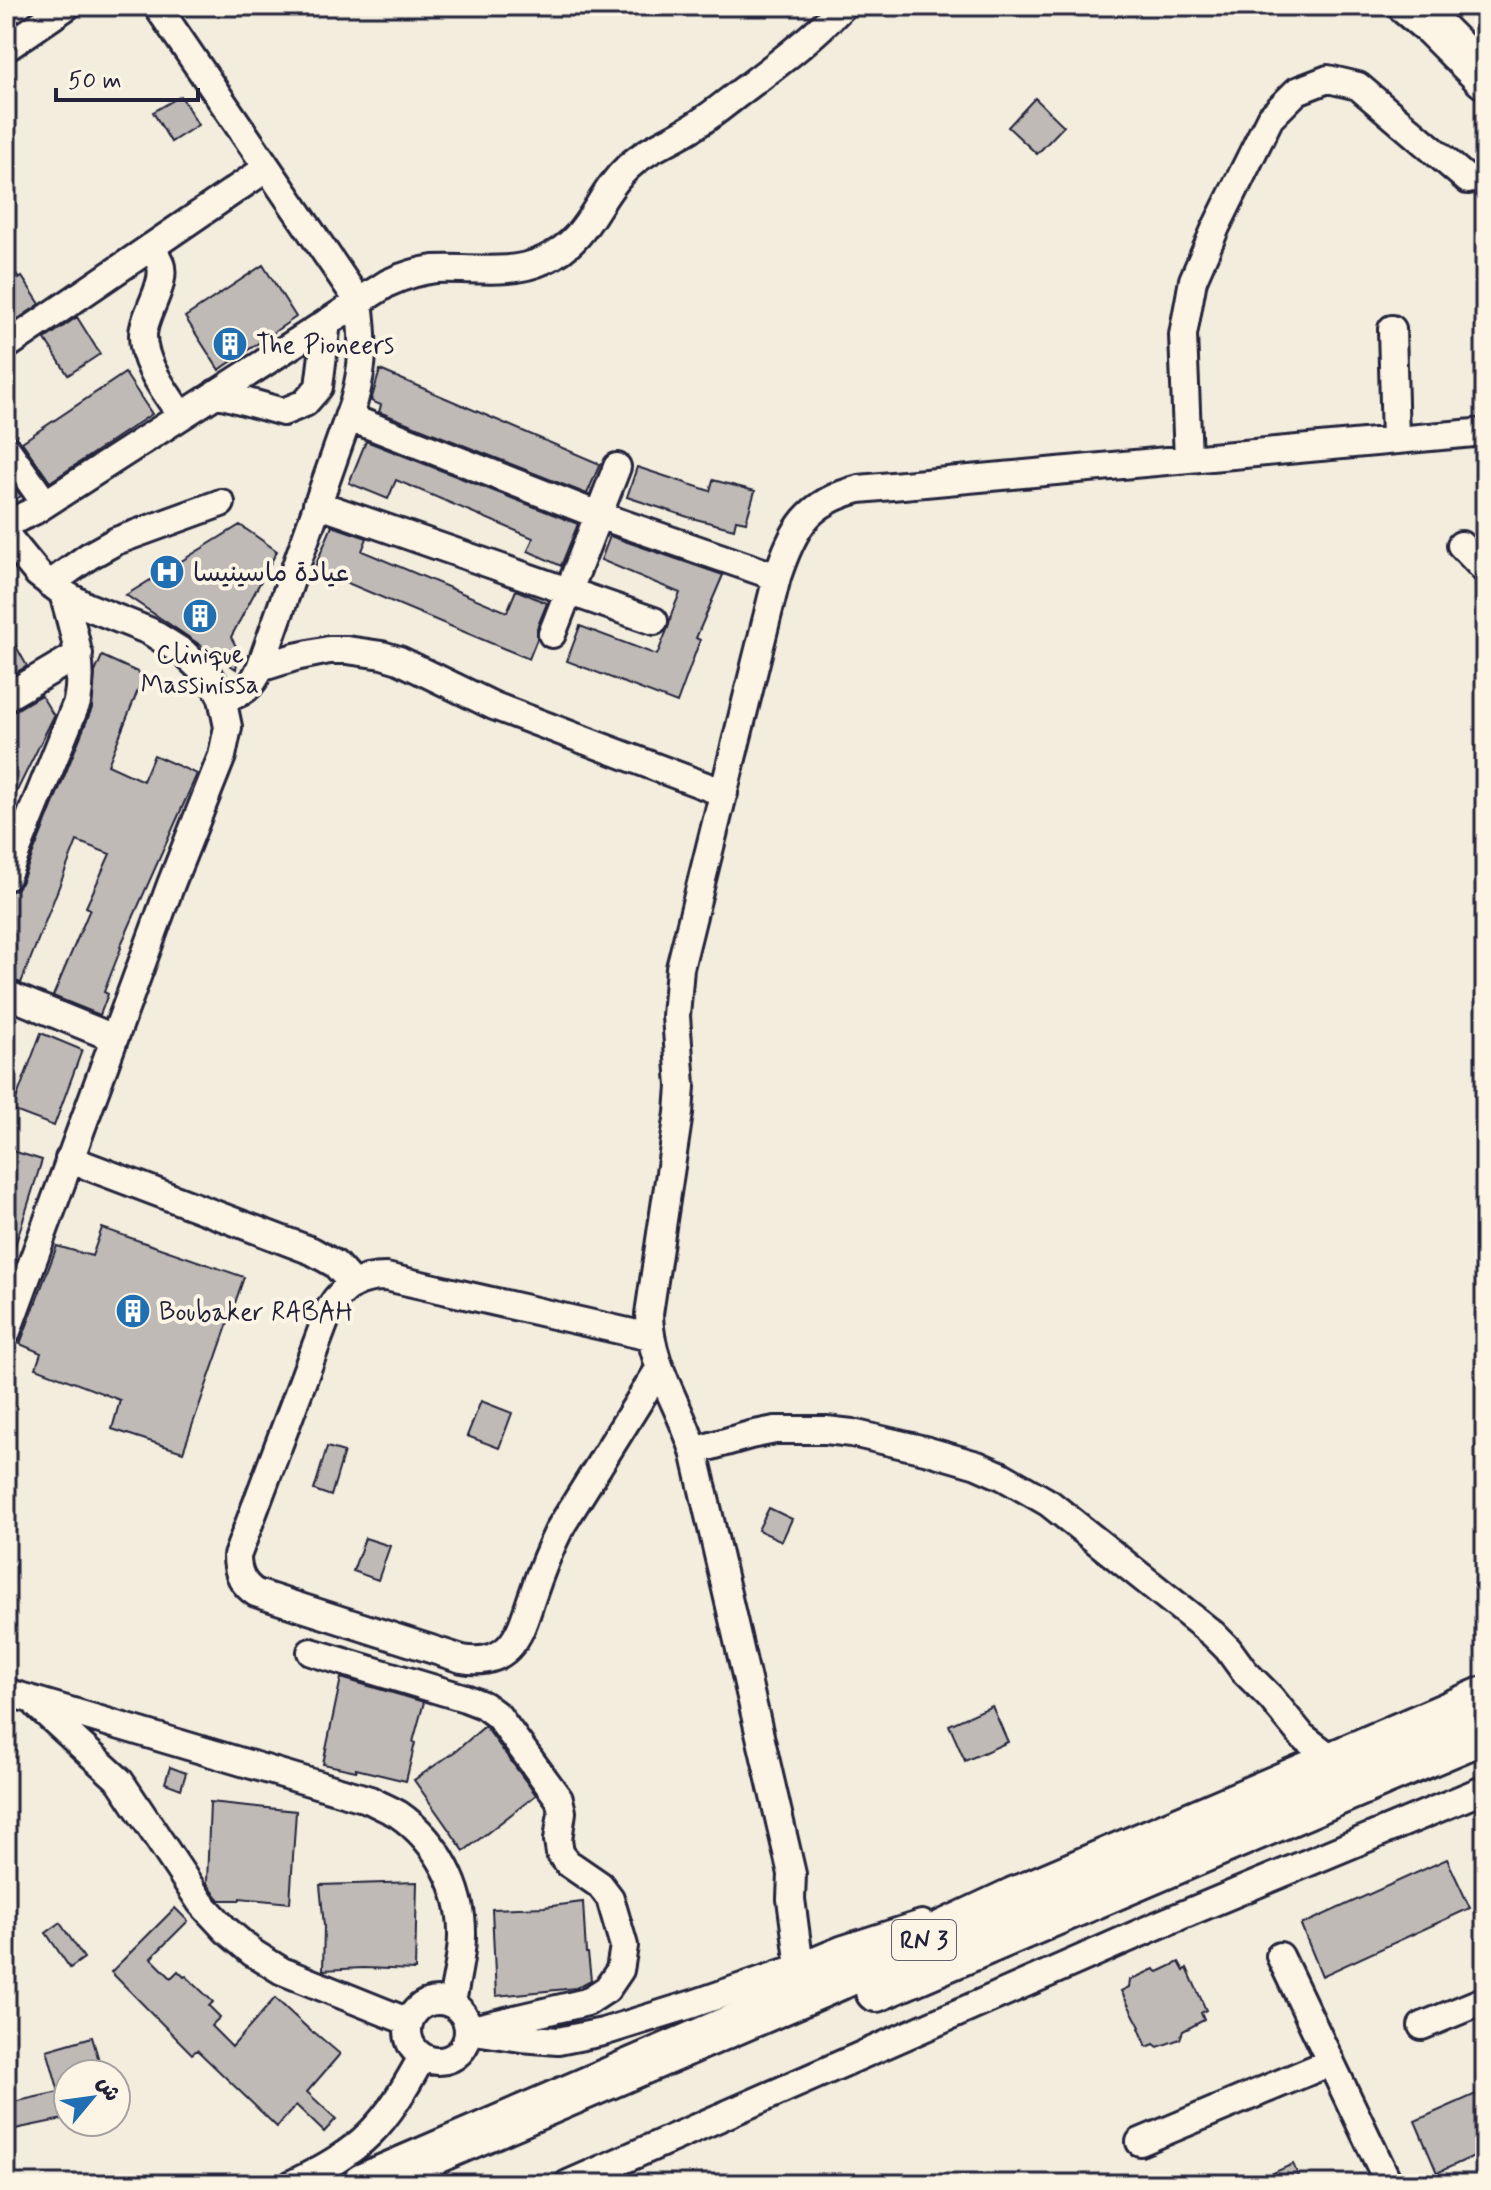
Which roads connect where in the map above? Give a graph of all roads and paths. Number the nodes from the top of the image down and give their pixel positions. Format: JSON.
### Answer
{"nodes":[{"id":1,"x":67,"y":6,"type":"edge"},
{"id":2,"x":157,"y":6,"type":"edge"},
{"id":3,"x":843,"y":6,"type":"edge"},
{"id":4,"x":1409,"y":6,"type":"edge"},
{"id":5,"x":1451,"y":6,"type":"edge"},
{"id":6,"x":1485,"y":39,"type":"edge"},
{"id":7,"x":6,"y":48,"type":"edge"},
{"id":8,"x":1485,"y":78,"type":"edge"},
{"id":9,"x":267,"y":168,"type":"junction"},
{"id":10,"x":1468,"y":180,"type":"dead end"},
{"id":11,"x":151,"y":247,"type":"junction"},
{"id":12,"x":359,"y":302,"type":"junction"},
{"id":13,"x":327,"y":322,"type":"junction"},
{"id":14,"x":1392,"y":329,"type":"dead end"},
{"id":15,"x":6,"y":346,"type":"edge"},
{"id":16,"x":216,"y":393,"type":"junction"},
{"id":17,"x":181,"y":416,"type":"junction"},
{"id":18,"x":348,"y":417,"type":"junction"},
{"id":19,"x":1485,"y":432,"type":"edge"},
{"id":20,"x":1395,"y":440,"type":"junction"},
{"id":21,"x":6,"y":448,"type":"edge"},
{"id":22,"x":1188,"y":459,"type":"junction"},
{"id":23,"x":617,"y":467,"type":"dead end"},
{"id":24,"x":45,"y":503,"type":"junction"},
{"id":25,"x":221,"y":503,"type":"dead end"},
{"id":26,"x":317,"y":504,"type":"junction"},
{"id":27,"x":598,"y":515,"type":"junction"},
{"id":28,"x":6,"y":524,"type":"edge"},
{"id":29,"x":6,"y":535,"type":"edge"},
{"id":30,"x":1461,"y":545,"type":"dead end"},
{"id":31,"x":1485,"y":570,"type":"edge"},
{"id":32,"x":777,"y":577,"type":"junction"},
{"id":33,"x":56,"y":589,"type":"junction"},
{"id":34,"x":567,"y":591,"type":"junction"},
{"id":35,"x":654,"y":621,"type":"dead end"},
{"id":36,"x":552,"y":634,"type":"dead end"},
{"id":37,"x":79,"y":654,"type":"junction"},
{"id":38,"x":260,"y":668,"type":"junction"},
{"id":39,"x":6,"y":697,"type":"edge"},
{"id":40,"x":222,"y":698,"type":"junction"},
{"id":41,"x":724,"y":793,"type":"junction"},
{"id":42,"x":6,"y":877,"type":"edge"},
{"id":43,"x":6,"y":994,"type":"edge"},
{"id":44,"x":114,"y":1038,"type":"junction"},
{"id":45,"x":69,"y":1159,"type":"junction"},
{"id":46,"x":353,"y":1284,"type":"junction"},
{"id":47,"x":6,"y":1334,"type":"edge"},
{"id":48,"x":650,"y":1337,"type":"junction"},
{"id":49,"x":659,"y":1369,"type":"junction"},
{"id":50,"x":694,"y":1451,"type":"junction"},
{"id":51,"x":311,"y":1652,"type":"dead end"},
{"id":52,"x":1485,"y":1683,"type":"edge"},
{"id":53,"x":18,"y":1696,"type":"edge"},
{"id":54,"x":1485,"y":1697,"type":"edge"},
{"id":55,"x":134,"y":1731,"type":"junction"},
{"id":56,"x":1485,"y":1732,"type":"edge"},
{"id":57,"x":1387,"y":1739,"type":"junction"},
{"id":58,"x":1335,"y":1761,"type":"junction"},
{"id":59,"x":108,"y":1768,"type":"junction"},
{"id":60,"x":1485,"y":1789,"type":"edge"},
{"id":61,"x":1014,"y":1898,"type":"junction"},
{"id":62,"x":1280,"y":1956,"type":"dead end"},
{"id":63,"x":800,"y":1967,"type":"junction"},
{"id":64,"x":1485,"y":2000,"type":"edge"},
{"id":65,"x":452,"y":2004,"type":"junction"},
{"id":66,"x":409,"y":2022,"type":"junction"},
{"id":67,"x":1422,"y":2026,"type":"dead end"},
{"id":68,"x":468,"y":2030,"type":"junction"},
{"id":69,"x":422,"y":2057,"type":"junction"},
{"id":70,"x":1331,"y":2062,"type":"junction"},
{"id":71,"x":1140,"y":2142,"type":"dead end"},
{"id":72,"x":292,"y":2184,"type":"edge"},
{"id":73,"x":363,"y":2184,"type":"edge"},
{"id":74,"x":423,"y":2184,"type":"edge"},
{"id":75,"x":568,"y":2184,"type":"edge"},
{"id":76,"x":1389,"y":2184,"type":"edge"}],
"edges":[{"from":1,"to":7,"type":"street"},
{"from":2,"to":9,"type":"street"},
{"from":3,"to":12,"type":"street"},
{"from":4,"to":8,"type":"highway"},
{"from":5,"to":6,"type":"highway"},
{"from":9,"to":11,"type":"street"},
{"from":9,"to":12,"type":"street"},
{"from":10,"to":22,"type":"street"},
{"from":11,"to":15,"type":"street"},
{"from":11,"to":17,"type":"street"},
{"from":12,"to":13,"type":"street"},
{"from":12,"to":18,"type":"street"},
{"from":13,"to":16,"type":"street"},
{"from":13,"to":16,"type":"street"},
{"from":14,"to":20,"type":"street"},
{"from":16,"to":17,"type":"street"},
{"from":17,"to":24,"type":"street"},
{"from":18,"to":26,"type":"street"},
{"from":18,"to":27,"type":"street"},
{"from":19,"to":20,"type":"street"},
{"from":20,"to":22,"type":"street"},
{"from":21,"to":24,"type":"street"},
{"from":22,"to":32,"type":"street"},
{"from":23,"to":27,"type":"street"},
{"from":24,"to":28,"type":"street"},
{"from":25,"to":33,"type":"street"},
{"from":26,"to":34,"type":"street"},
{"from":26,"to":38,"type":"street"},
{"from":27,"to":32,"type":"street"},
{"from":27,"to":34,"type":"street"},
{"from":29,"to":33,"type":"street"},
{"from":30,"to":31,"type":"street"},
{"from":32,"to":41,"type":"street"},
{"from":33,"to":37,"type":"street"},
{"from":33,"to":40,"type":"street"},
{"from":34,"to":35,"type":"street"},
{"from":34,"to":36,"type":"street"},
{"from":37,"to":39,"type":"street"},
{"from":37,"to":42,"type":"street"},
{"from":38,"to":40,"type":"street"},
{"from":38,"to":41,"type":"street"},
{"from":40,"to":44,"type":"street"},
{"from":41,"to":48,"type":"street"},
{"from":43,"to":44,"type":"street"},
{"from":44,"to":45,"type":"street"},
{"from":45,"to":46,"type":"street"},
{"from":45,"to":47,"type":"street"},
{"from":46,"to":48,"type":"street"},
{"from":46,"to":49,"type":"street"},
{"from":48,"to":49,"type":"street"},
{"from":49,"to":50,"type":"street"},
{"from":50,"to":58,"type":"street"},
{"from":50,"to":63,"type":"street"},
{"from":51,"to":68,"type":"street"},
{"from":52,"to":57,"type":"highway"},
{"from":53,"to":55,"type":"street"},
{"from":53,"to":59,"type":"street"},
{"from":54,"to":57,"type":"highway","number":"RN 3"},
{"from":55,"to":59,"type":"street"},
{"from":55,"to":65,"type":"street"},
{"from":56,"to":74,"type":"highway","number":"RN 3"},
{"from":57,"to":58,"type":"highway","number":"RN 3"},
{"from":58,"to":61,"type":"highway","number":"RN 3"},
{"from":59,"to":66,"type":"street"},
{"from":60,"to":75,"type":"street"},
{"from":61,"to":63,"type":"street"},
{"from":61,"to":73,"type":"highway","number":"RN 3"},
{"from":62,"to":70,"type":"street"},
{"from":63,"to":68,"type":"street"},
{"from":64,"to":67,"type":"street"},
{"from":65,"to":66,"type":"street"},
{"from":65,"to":68,"type":"street"},
{"from":66,"to":69,"type":"street"},
{"from":68,"to":69,"type":"street"},
{"from":69,"to":72,"type":"street"},
{"from":70,"to":71,"type":"street"},
{"from":70,"to":76,"type":"street"}]}
